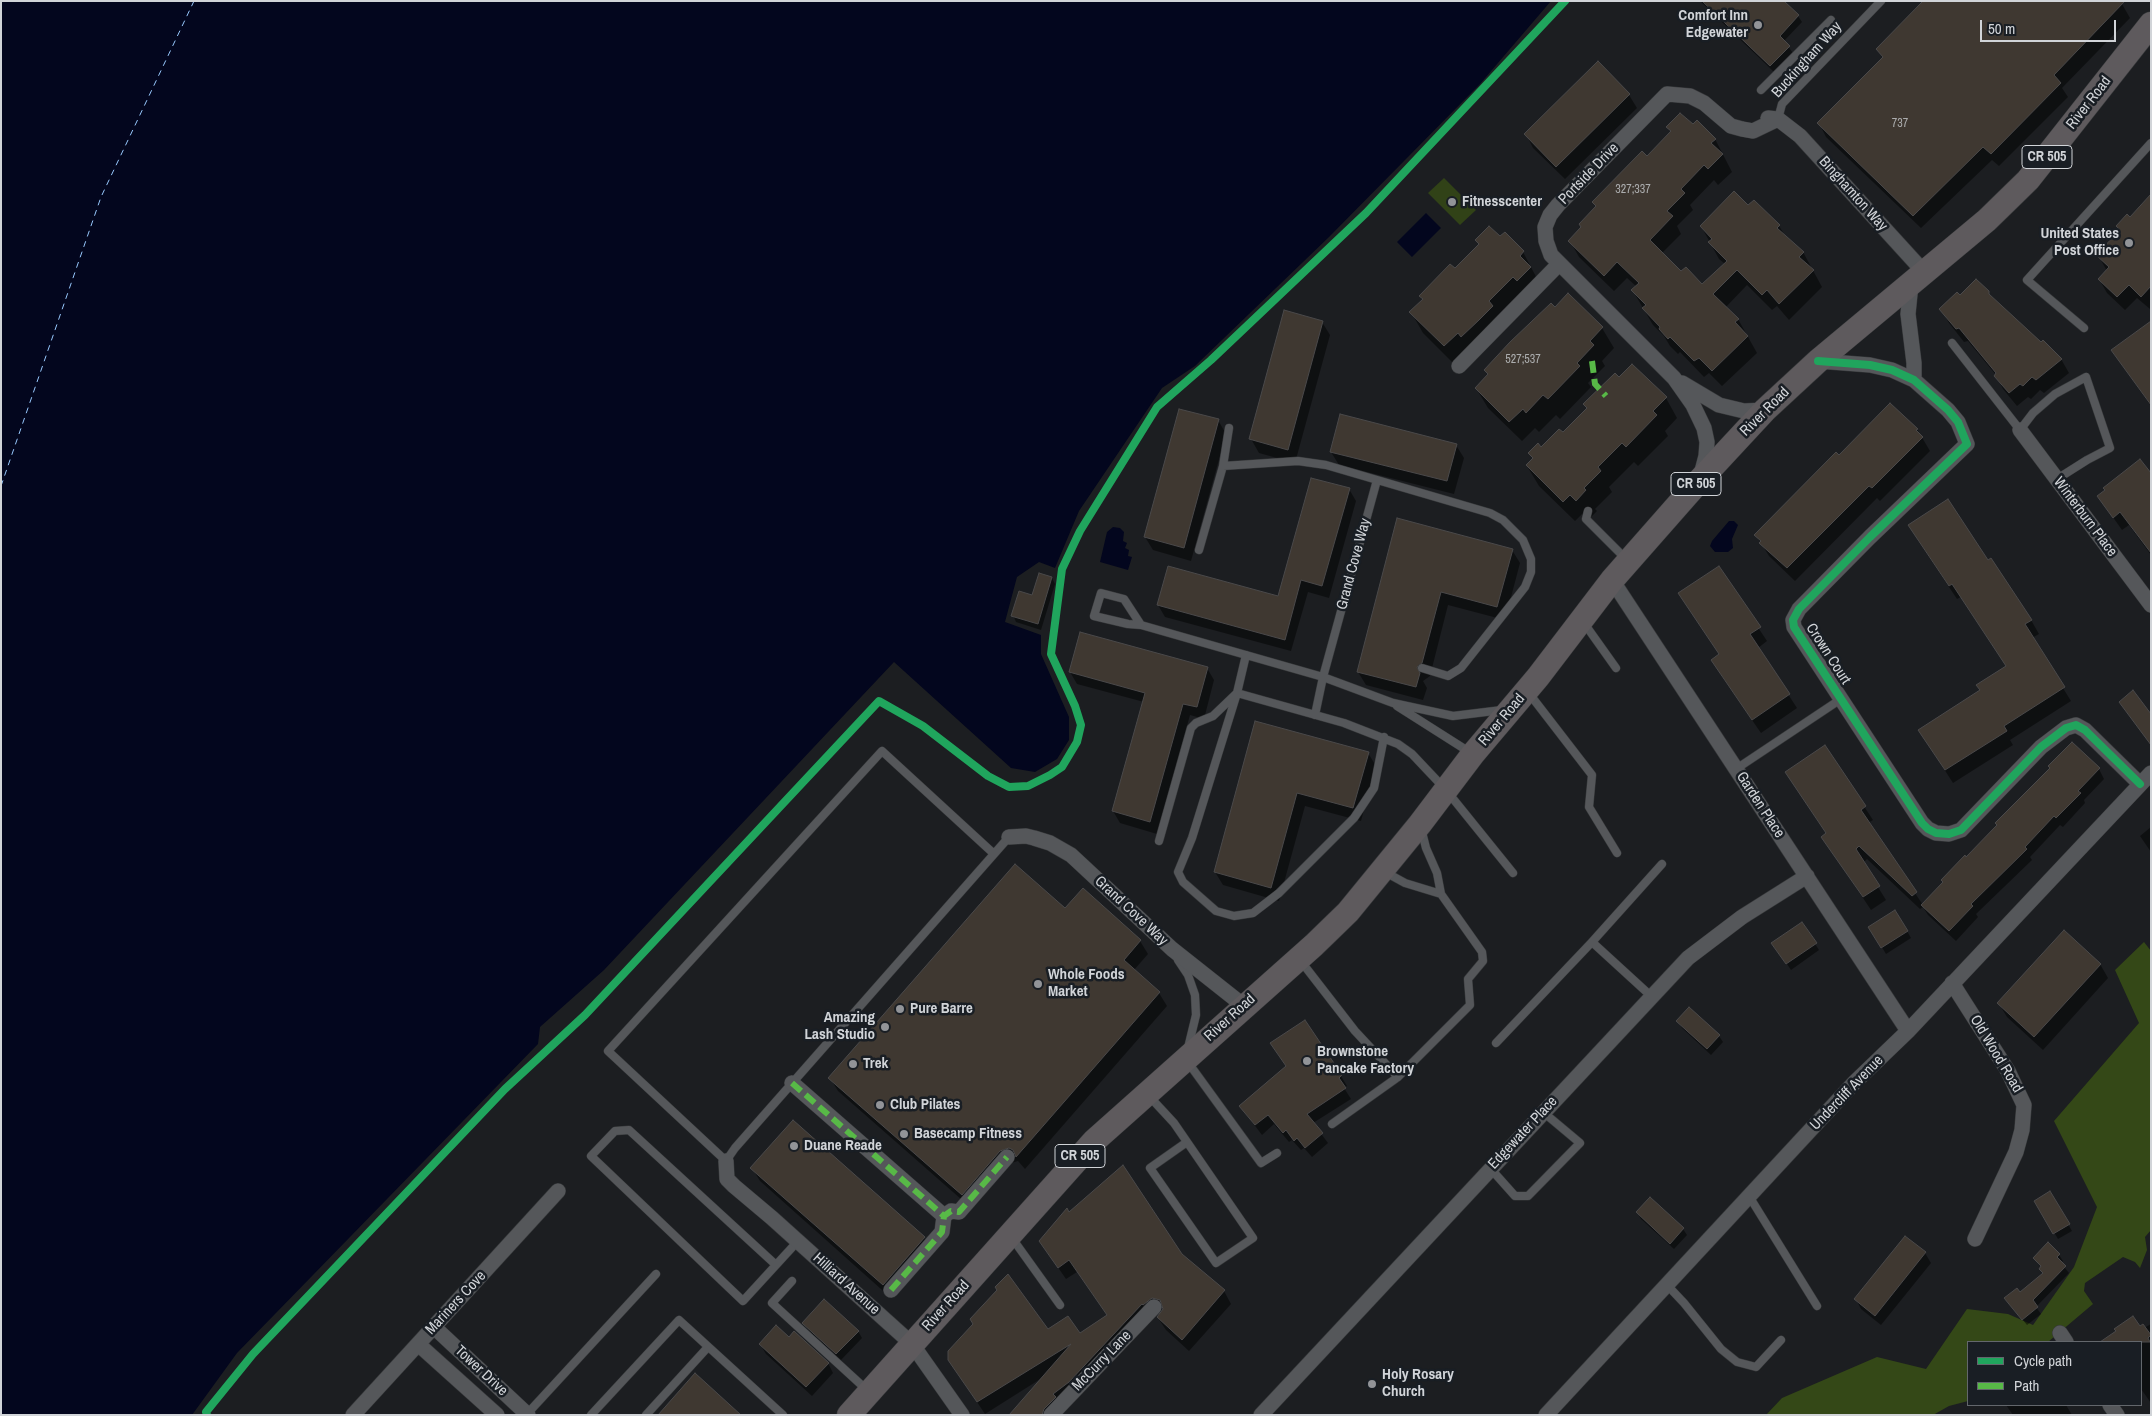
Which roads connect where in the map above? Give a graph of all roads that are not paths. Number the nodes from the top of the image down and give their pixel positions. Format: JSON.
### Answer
{"nodes":[{"id":1,"x":1876,"y":3,"type":"edge"},
{"id":2,"x":1831,"y":20,"type":"dead end"},
{"id":3,"x":2151,"y":24,"type":"edge"},
{"id":4,"x":1761,"y":90,"type":"dead end"},
{"id":5,"x":1778,"y":119,"type":"junction"},
{"id":6,"x":2151,"y":144,"type":"edge"},
{"id":7,"x":1559,"y":264,"type":"junction"},
{"id":8,"x":1917,"y":278,"type":"junction"},
{"id":9,"x":2084,"y":328,"type":"dead end"},
{"id":10,"x":1952,"y":343,"type":"dead end"},
{"id":11,"x":1818,"y":361,"type":"junction"},
{"id":12,"x":1459,"y":366,"type":"dead end"},
{"id":13,"x":1674,"y":378,"type":"junction"},
{"id":14,"x":1914,"y":380,"type":"junction"},
{"id":15,"x":1765,"y":410,"type":"junction"},
{"id":16,"x":1229,"y":428,"type":"dead end"},
{"id":17,"x":2020,"y":430,"type":"junction"},
{"id":18,"x":1222,"y":466,"type":"junction"},
{"id":19,"x":2057,"y":479,"type":"junction"},
{"id":20,"x":1377,"y":480,"type":"junction"},
{"id":21,"x":1700,"y":480,"type":"junction"},
{"id":22,"x":1588,"y":511,"type":"dead end"},
{"id":23,"x":1199,"y":550,"type":"dead end"},
{"id":24,"x":1628,"y":561,"type":"junction"},
{"id":25,"x":1612,"y":580,"type":"junction"},
{"id":26,"x":2151,"y":605,"type":"edge"},
{"id":27,"x":1582,"y":619,"type":"junction"},
{"id":28,"x":1140,"y":626,"type":"junction"},
{"id":29,"x":1246,"y":655,"type":"junction"},
{"id":30,"x":1422,"y":668,"type":"dead end"},
{"id":31,"x":1616,"y":668,"type":"dead end"},
{"id":32,"x":1324,"y":677,"type":"junction"},
{"id":33,"x":1526,"y":690,"type":"junction"},
{"id":34,"x":1237,"y":693,"type":"junction"},
{"id":35,"x":1841,"y":699,"type":"junction"},
{"id":36,"x":1393,"y":703,"type":"junction"},
{"id":37,"x":1511,"y":708,"type":"junction"},
{"id":38,"x":1315,"y":715,"type":"junction"},
{"id":39,"x":1384,"y":737,"type":"junction"},
{"id":40,"x":1473,"y":754,"type":"junction"},
{"id":41,"x":1736,"y":769,"type":"junction"},
{"id":42,"x":2145,"y":778,"type":"edge"},
{"id":43,"x":1446,"y":790,"type":"junction"},
{"id":44,"x":1420,"y":824,"type":"junction"},
{"id":45,"x":1008,"y":837,"type":"joint"},
{"id":46,"x":1159,"y":841,"type":"dead end"},
{"id":47,"x":993,"y":853,"type":"junction"},
{"id":48,"x":1617,"y":853,"type":"dead end"},
{"id":49,"x":1662,"y":864,"type":"dead end"},
{"id":50,"x":1382,"y":870,"type":"junction"},
{"id":51,"x":1513,"y":873,"type":"dead end"},
{"id":52,"x":1807,"y":876,"type":"junction"},
{"id":53,"x":1441,"y":894,"type":"junction"},
{"id":54,"x":1592,"y":942,"type":"junction"},
{"id":55,"x":1172,"y":949,"type":"junction"},
{"id":56,"x":1298,"y":958,"type":"junction"},
{"id":57,"x":1952,"y":983,"type":"junction"},
{"id":58,"x":1651,"y":996,"type":"junction"},
{"id":59,"x":1244,"y":1006,"type":"junction"},
{"id":60,"x":1908,"y":1031,"type":"junction"},
{"id":61,"x":1496,"y":1043,"type":"dead end"},
{"id":62,"x":1185,"y":1058,"type":"junction"},
{"id":63,"x":1398,"y":1077,"type":"junction"},
{"id":64,"x":792,"y":1083,"type":"junction"},
{"id":65,"x":1146,"y":1093,"type":"junction"},
{"id":66,"x":1543,"y":1112,"type":"junction"},
{"id":67,"x":1332,"y":1124,"type":"dead end"},
{"id":68,"x":1187,"y":1142,"type":"junction"},
{"id":69,"x":1278,"y":1153,"type":"dead end"},
{"id":70,"x":1007,"y":1157,"type":"dead end"},
{"id":71,"x":726,"y":1161,"type":"junction"},
{"id":72,"x":1490,"y":1168,"type":"junction"},
{"id":73,"x":558,"y":1191,"type":"dead end"},
{"id":74,"x":1749,"y":1196,"type":"junction"},
{"id":75,"x":944,"y":1216,"type":"junction"},
{"id":76,"x":1010,"y":1234,"type":"junction"},
{"id":77,"x":1975,"y":1239,"type":"dead end"},
{"id":78,"x":798,"y":1241,"type":"junction"},
{"id":79,"x":776,"y":1265,"type":"junction"},
{"id":80,"x":656,"y":1274,"type":"dead end"},
{"id":81,"x":792,"y":1281,"type":"dead end"},
{"id":82,"x":1667,"y":1285,"type":"junction"},
{"id":83,"x":891,"y":1290,"type":"dead end"},
{"id":84,"x":1060,"y":1304,"type":"dead end"},
{"id":85,"x":1818,"y":1306,"type":"dead end"},
{"id":86,"x":1154,"y":1307,"type":"dead end"},
{"id":87,"x":434,"y":1327,"type":"junction"},
{"id":88,"x":1781,"y":1340,"type":"dead end"},
{"id":89,"x":418,"y":1344,"type":"junction"},
{"id":90,"x":912,"y":1344,"type":"junction"},
{"id":91,"x":708,"y":1347,"type":"junction"},
{"id":92,"x":870,"y":1392,"type":"junction"},
{"id":93,"x":777,"y":1413,"type":"edge"},
{"id":94,"x":528,"y":1414,"type":"edge"},
{"id":95,"x":353,"y":1415,"type":"edge"},
{"id":96,"x":497,"y":1415,"type":"edge"},
{"id":97,"x":591,"y":1415,"type":"edge"},
{"id":98,"x":646,"y":1415,"type":"edge"},
{"id":99,"x":849,"y":1415,"type":"edge"},
{"id":100,"x":962,"y":1415,"type":"edge"},
{"id":101,"x":1051,"y":1415,"type":"edge"},
{"id":102,"x":1261,"y":1415,"type":"edge"},
{"id":103,"x":1546,"y":1415,"type":"edge"}],
"edges":[{"from":1,"to":5,"type":"lane","name":"Buckingham Way"},
{"from":2,"to":4,"type":"lane"},
{"from":3,"to":8,"type":"main road","name":"River Road","number":"CR 505"},
{"from":5,"to":7,"type":"street","name":"Portside Drive"},
{"from":5,"to":8,"type":"street","name":"Binghamton Way"},
{"from":6,"to":9,"type":"lane"},
{"from":7,"to":12,"type":"street"},
{"from":7,"to":13,"type":"street","name":"Portside Drive"},
{"from":8,"to":11,"type":"main road","name":"River Road","number":"CR 505"},
{"from":8,"to":14,"type":"street"},
{"from":10,"to":17,"type":"lane"},
{"from":11,"to":14,"type":"street","name":"Crown Court"},
{"from":11,"to":15,"type":"main road","name":"River Road","number":"CR 505"},
{"from":13,"to":15,"type":"street","name":"Portside Drive"},
{"from":13,"to":21,"type":"street","name":"Portside Drive"},
{"from":14,"to":35,"type":"street","name":"Crown Court"},
{"from":15,"to":21,"type":"main road","name":"River Road","number":"CR 505"},
{"from":16,"to":18,"type":"lane"},
{"from":17,"to":19,"type":"street","name":"Winterburn Place"},
{"from":17,"to":19,"type":"lane"},
{"from":18,"to":20,"type":"lane"},
{"from":18,"to":23,"type":"lane"},
{"from":19,"to":26,"type":"street","name":"Winterburn Place"},
{"from":20,"to":30,"type":"lane"},
{"from":20,"to":32,"type":"lane","name":"Grand Cove Way"},
{"from":21,"to":24,"type":"main road","name":"River Road","number":"CR 505"},
{"from":22,"to":24,"type":"lane"},
{"from":24,"to":25,"type":"main road","name":"River Road","number":"CR 505"},
{"from":25,"to":27,"type":"main road","name":"River Road","number":"CR 505"},
{"from":25,"to":41,"type":"street","name":"Garden Place"},
{"from":27,"to":31,"type":"lane"},
{"from":27,"to":33,"type":"main road","name":"River Road","number":"CR 505"},
{"from":28,"to":28,"type":"lane"},
{"from":28,"to":29,"type":"lane"},
{"from":29,"to":32,"type":"lane"},
{"from":29,"to":34,"type":"lane"},
{"from":32,"to":36,"type":"lane"},
{"from":32,"to":38,"type":"lane","name":"Grand Cove Way"},
{"from":33,"to":37,"type":"main road","name":"River Road","number":"CR 505"},
{"from":33,"to":48,"type":"lane"},
{"from":34,"to":38,"type":"lane"},
{"from":34,"to":39,"type":"lane"},
{"from":34,"to":46,"type":"lane"},
{"from":35,"to":41,"type":"lane"},
{"from":35,"to":42,"type":"street","name":"Crown Court"},
{"from":36,"to":37,"type":"lane"},
{"from":36,"to":40,"type":"lane"},
{"from":37,"to":40,"type":"main road","name":"River Road","number":"CR 505"},
{"from":38,"to":39,"type":"lane"},
{"from":39,"to":43,"type":"lane"},
{"from":40,"to":43,"type":"main road","name":"River Road","number":"CR 505"},
{"from":41,"to":52,"type":"street","name":"Garden Place"},
{"from":42,"to":57,"type":"street","name":"Undercliff Avenue"},
{"from":43,"to":44,"type":"main road","name":"River Road","number":"CR 505"},
{"from":43,"to":51,"type":"lane"},
{"from":44,"to":50,"type":"main road","name":"River Road","number":"CR 505"},
{"from":44,"to":53,"type":"lane"},
{"from":45,"to":47,"type":"lane"},
{"from":45,"to":55,"type":"street","name":"Grand Cove Way"},
{"from":47,"to":64,"type":"lane"},
{"from":47,"to":71,"type":"lane"},
{"from":49,"to":54,"type":"lane"},
{"from":50,"to":53,"type":"lane"},
{"from":50,"to":56,"type":"main road","name":"River Road","number":"CR 505"},
{"from":52,"to":58,"type":"street","name":"Edgewater Place"},
{"from":52,"to":60,"type":"street","name":"Garden Place"},
{"from":53,"to":63,"type":"lane"},
{"from":54,"to":58,"type":"lane"},
{"from":54,"to":61,"type":"lane"},
{"from":55,"to":59,"type":"street","name":"Grand Cove Way"},
{"from":55,"to":62,"type":"lane"},
{"from":56,"to":59,"type":"main road","name":"River Road","number":"CR 505"},
{"from":56,"to":63,"type":"lane"},
{"from":57,"to":60,"type":"street","name":"Undercliff Avenue"},
{"from":57,"to":77,"type":"street","name":"Old Wood Road"},
{"from":58,"to":66,"type":"street","name":"Edgewater Place"},
{"from":59,"to":62,"type":"main road","name":"River Road","number":"CR 505"},
{"from":60,"to":74,"type":"street","name":"Undercliff Avenue"},
{"from":62,"to":65,"type":"main road","name":"River Road","number":"CR 505"},
{"from":62,"to":69,"type":"lane"},
{"from":63,"to":67,"type":"lane"},
{"from":64,"to":71,"type":"lane"},
{"from":64,"to":75,"type":"street"},
{"from":65,"to":68,"type":"lane"},
{"from":65,"to":76,"type":"main road","name":"River Road","number":"CR 505"},
{"from":66,"to":72,"type":"street","name":"Edgewater Place"},
{"from":66,"to":72,"type":"lane"},
{"from":68,"to":68,"type":"lane"},
{"from":70,"to":75,"type":"street"},
{"from":71,"to":78,"type":"street","name":"Hilliard Avenue"},
{"from":72,"to":102,"type":"street","name":"Edgewater Place"},
{"from":73,"to":87,"type":"street","name":"Mariners Cove"},
{"from":74,"to":82,"type":"street","name":"Undercliff Avenue"},
{"from":74,"to":85,"type":"lane"},
{"from":75,"to":83,"type":"street"},
{"from":76,"to":84,"type":"lane"},
{"from":76,"to":90,"type":"main road","name":"River Road","number":"CR 505"},
{"from":78,"to":79,"type":"lane"},
{"from":78,"to":90,"type":"street","name":"Hilliard Avenue"},
{"from":79,"to":79,"type":"lane"},
{"from":80,"to":94,"type":"lane"},
{"from":81,"to":92,"type":"lane"},
{"from":82,"to":88,"type":"lane"},
{"from":82,"to":103,"type":"street","name":"Undercliff Avenue"},
{"from":86,"to":101,"type":"street","name":"McCurry Lane"},
{"from":87,"to":89,"type":"street","name":"Mariners Cove"},
{"from":87,"to":94,"type":"street","name":"Tower Drive"},
{"from":89,"to":95,"type":"street","name":"Mariners Cove"},
{"from":89,"to":96,"type":"street","name":"Tower Drive"},
{"from":90,"to":92,"type":"main road","name":"River Road","number":"CR 505"},
{"from":90,"to":100,"type":"street","name":"Hilliard Avenue"},
{"from":91,"to":93,"type":"lane"},
{"from":91,"to":97,"type":"lane"},
{"from":91,"to":98,"type":"lane"},
{"from":92,"to":99,"type":"main road","name":"River Road","number":"CR 505"}]}
